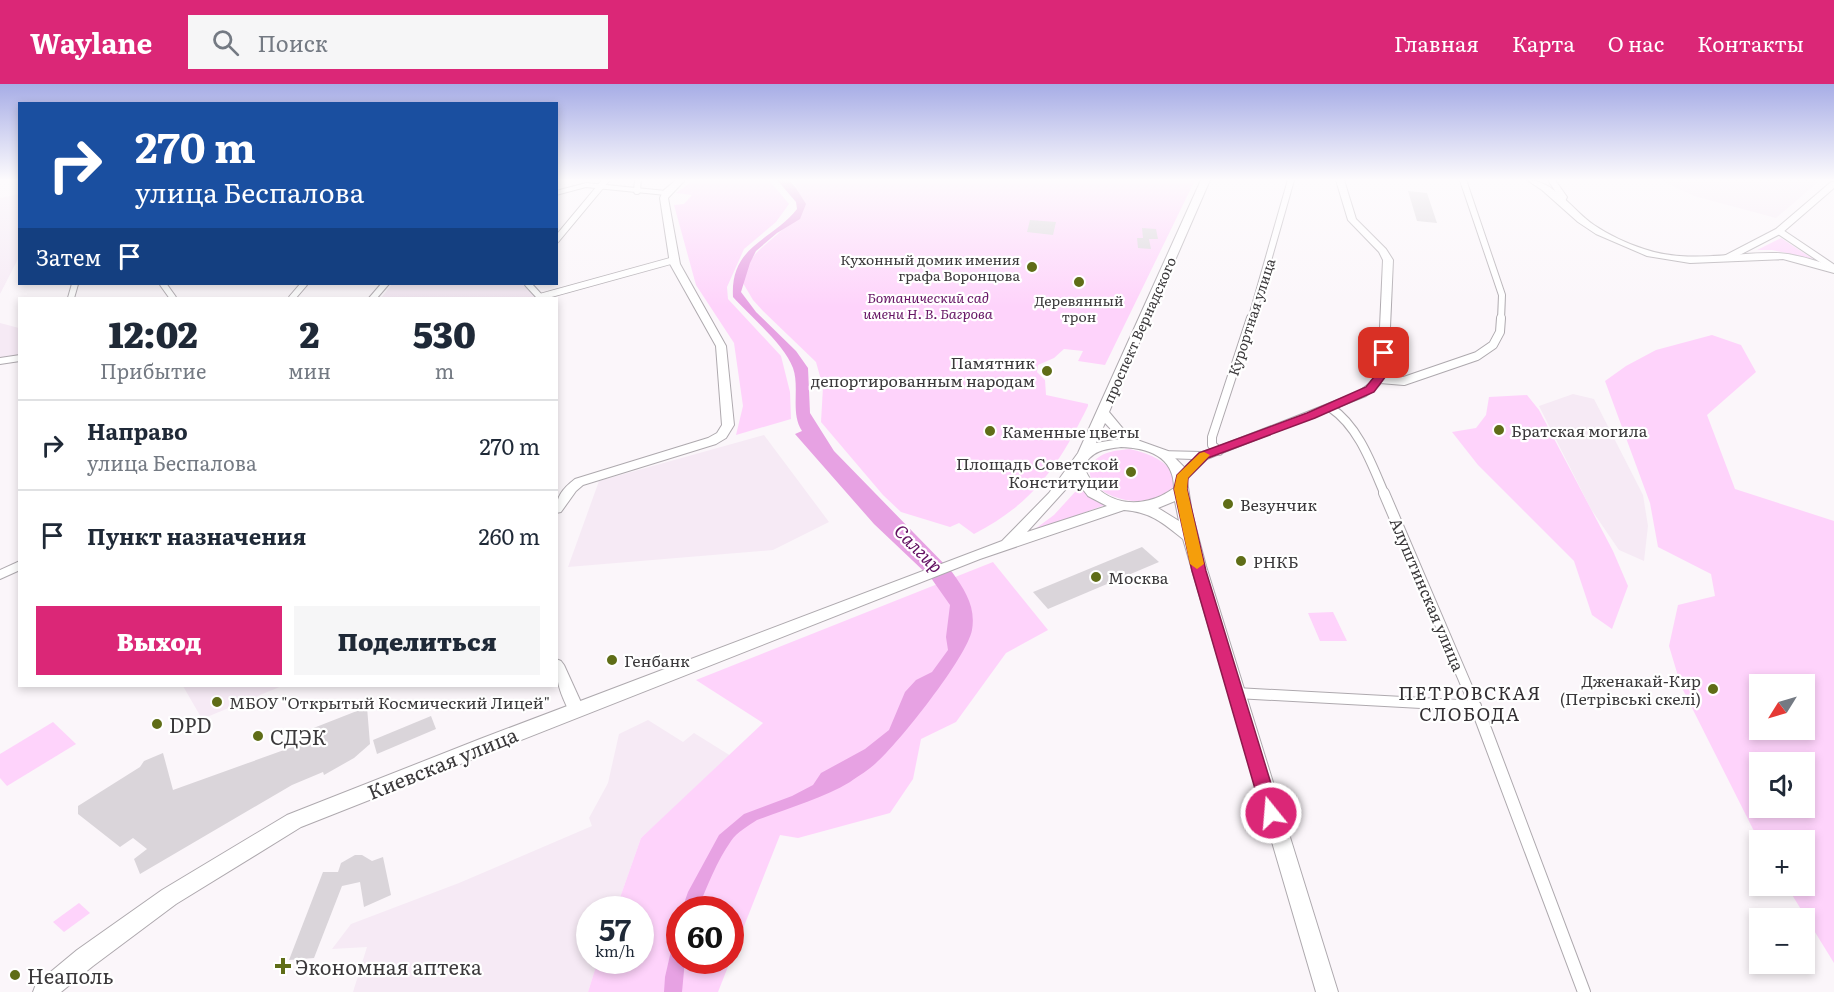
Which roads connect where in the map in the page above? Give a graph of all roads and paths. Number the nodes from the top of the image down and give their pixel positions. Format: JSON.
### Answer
{"nodes":[{"id":1,"x":571,"y":222,"type":"edge"},
{"id":2,"x":667,"y":222,"type":"edge"},
{"id":3,"x":1187,"y":222,"type":"edge"},
{"id":4,"x":1279,"y":222,"type":"edge"},
{"id":5,"x":1354,"y":222,"type":"edge"},
{"id":6,"x":1477,"y":222,"type":"edge"},
{"id":7,"x":1583,"y":222,"type":"edge"},
{"id":8,"x":1789,"y":222,"type":"edge"},
{"id":9,"x":1779,"y":231,"type":"junction"},
{"id":10,"x":558,"y":238,"type":"edge"},
{"id":11,"x":1725,"y":259,"type":"junction"},
{"id":12,"x":674,"y":260,"type":"junction"},
{"id":13,"x":1834,"y":269,"type":"edge"},
{"id":14,"x":303,"y":285,"type":"edge"},
{"id":15,"x":384,"y":285,"type":"edge"},
{"id":16,"x":529,"y":285,"type":"edge"},
{"id":17,"x":293,"y":297,"type":"edge"},
{"id":18,"x":374,"y":297,"type":"edge"},
{"id":19,"x":540,"y":297,"type":"edge"},
{"id":20,"x":540,"y":297,"type":"edge"},
{"id":21,"x":18,"y":358,"type":"edge"},
{"id":22,"x":0,"y":361,"type":"edge"},
{"id":23,"x":1380,"y":379,"type":"junction"},
{"id":24,"x":1331,"y":408,"type":"junction"},
{"id":25,"x":1104,"y":414,"type":"junction"},
{"id":26,"x":1140,"y":445,"type":"junction"},
{"id":27,"x":1219,"y":451,"type":"junction"},
{"id":28,"x":1084,"y":453,"type":"junction"},
{"id":29,"x":1163,"y":454,"type":"junction"},
{"id":30,"x":1203,"y":456,"type":"junction"},
{"id":31,"x":1077,"y":467,"type":"junction"},
{"id":32,"x":1181,"y":483,"type":"junction"},
{"id":33,"x":558,"y":506,"type":"edge"},
{"id":34,"x":1122,"y":506,"type":"junction"},
{"id":35,"x":1142,"y":506,"type":"junction"},
{"id":36,"x":1190,"y":537,"type":"junction"},
{"id":37,"x":1008,"y":543,"type":"junction"},
{"id":38,"x":18,"y":566,"type":"edge"},
{"id":39,"x":0,"y":575,"type":"edge"},
{"id":40,"x":558,"y":669,"type":"edge"},
{"id":41,"x":1235,"y":693,"type":"junction"},
{"id":42,"x":1476,"y":706,"type":"junction"},
{"id":43,"x":576,"y":709,"type":"junction"},
{"id":44,"x":44,"y":992,"type":"edge"},
{"id":45,"x":1327,"y":992,"type":"edge"},
{"id":46,"x":1584,"y":992,"type":"edge"}],
"edges":[{"from":1,"to":10,"type":"street"},
{"from":2,"to":12,"type":"main road"},
{"from":3,"to":25,"type":"main road","name":"проспект Вернадского"},
{"from":4,"to":27,"type":"street","name":"Курортная улица"},
{"from":5,"to":23,"type":"main road"},
{"from":6,"to":23,"type":"street"},
{"from":7,"to":11,"type":"main road"},
{"from":8,"to":9,"type":"street"},
{"from":9,"to":11,"type":"street"},
{"from":9,"to":13,"type":"street"},
{"from":11,"to":13,"type":"main road"},
{"from":12,"to":19,"type":"street"},
{"from":12,"to":33,"type":"main road"},
{"from":14,"to":17,"type":"street"},
{"from":15,"to":18,"type":"street"},
{"from":16,"to":20,"type":"street"},
{"from":21,"to":22,"type":"street"},
{"from":23,"to":24,"type":"main road"},
{"from":24,"to":27,"type":"main road"},
{"from":24,"to":42,"type":"street","name":"Алуштинская улица"},
{"from":25,"to":26,"type":"main road","name":"проспект Вернадского"},
{"from":25,"to":28,"type":"main road","name":"проспект Вернадского"},
{"from":26,"to":28,"type":"main road"},
{"from":26,"to":29,"type":"main road"},
{"from":27,"to":30,"type":"main road"},
{"from":28,"to":31,"type":"main road"},
{"from":29,"to":30,"type":"main road"},
{"from":29,"to":32,"type":"main road"},
{"from":30,"to":32,"type":"main road"},
{"from":31,"to":34,"type":"main road"},
{"from":31,"to":37,"type":"main road","name":"Киевская улица"},
{"from":32,"to":35,"type":"main road"},
{"from":32,"to":36,"type":"main road"},
{"from":34,"to":35,"type":"main road"},
{"from":34,"to":37,"type":"main road","name":"Киевская улица"},
{"from":35,"to":36,"type":"main road"},
{"from":36,"to":41,"type":"main road"},
{"from":37,"to":43,"type":"main road","name":"Киевская улица"},
{"from":38,"to":39,"type":"street"},
{"from":40,"to":43,"type":"main road"},
{"from":41,"to":42,"type":"street"},
{"from":41,"to":45,"type":"main road"},
{"from":42,"to":46,"type":"street","name":"Алуштинская улица"},
{"from":43,"to":44,"type":"main road","name":"Киевская улица"}]}
